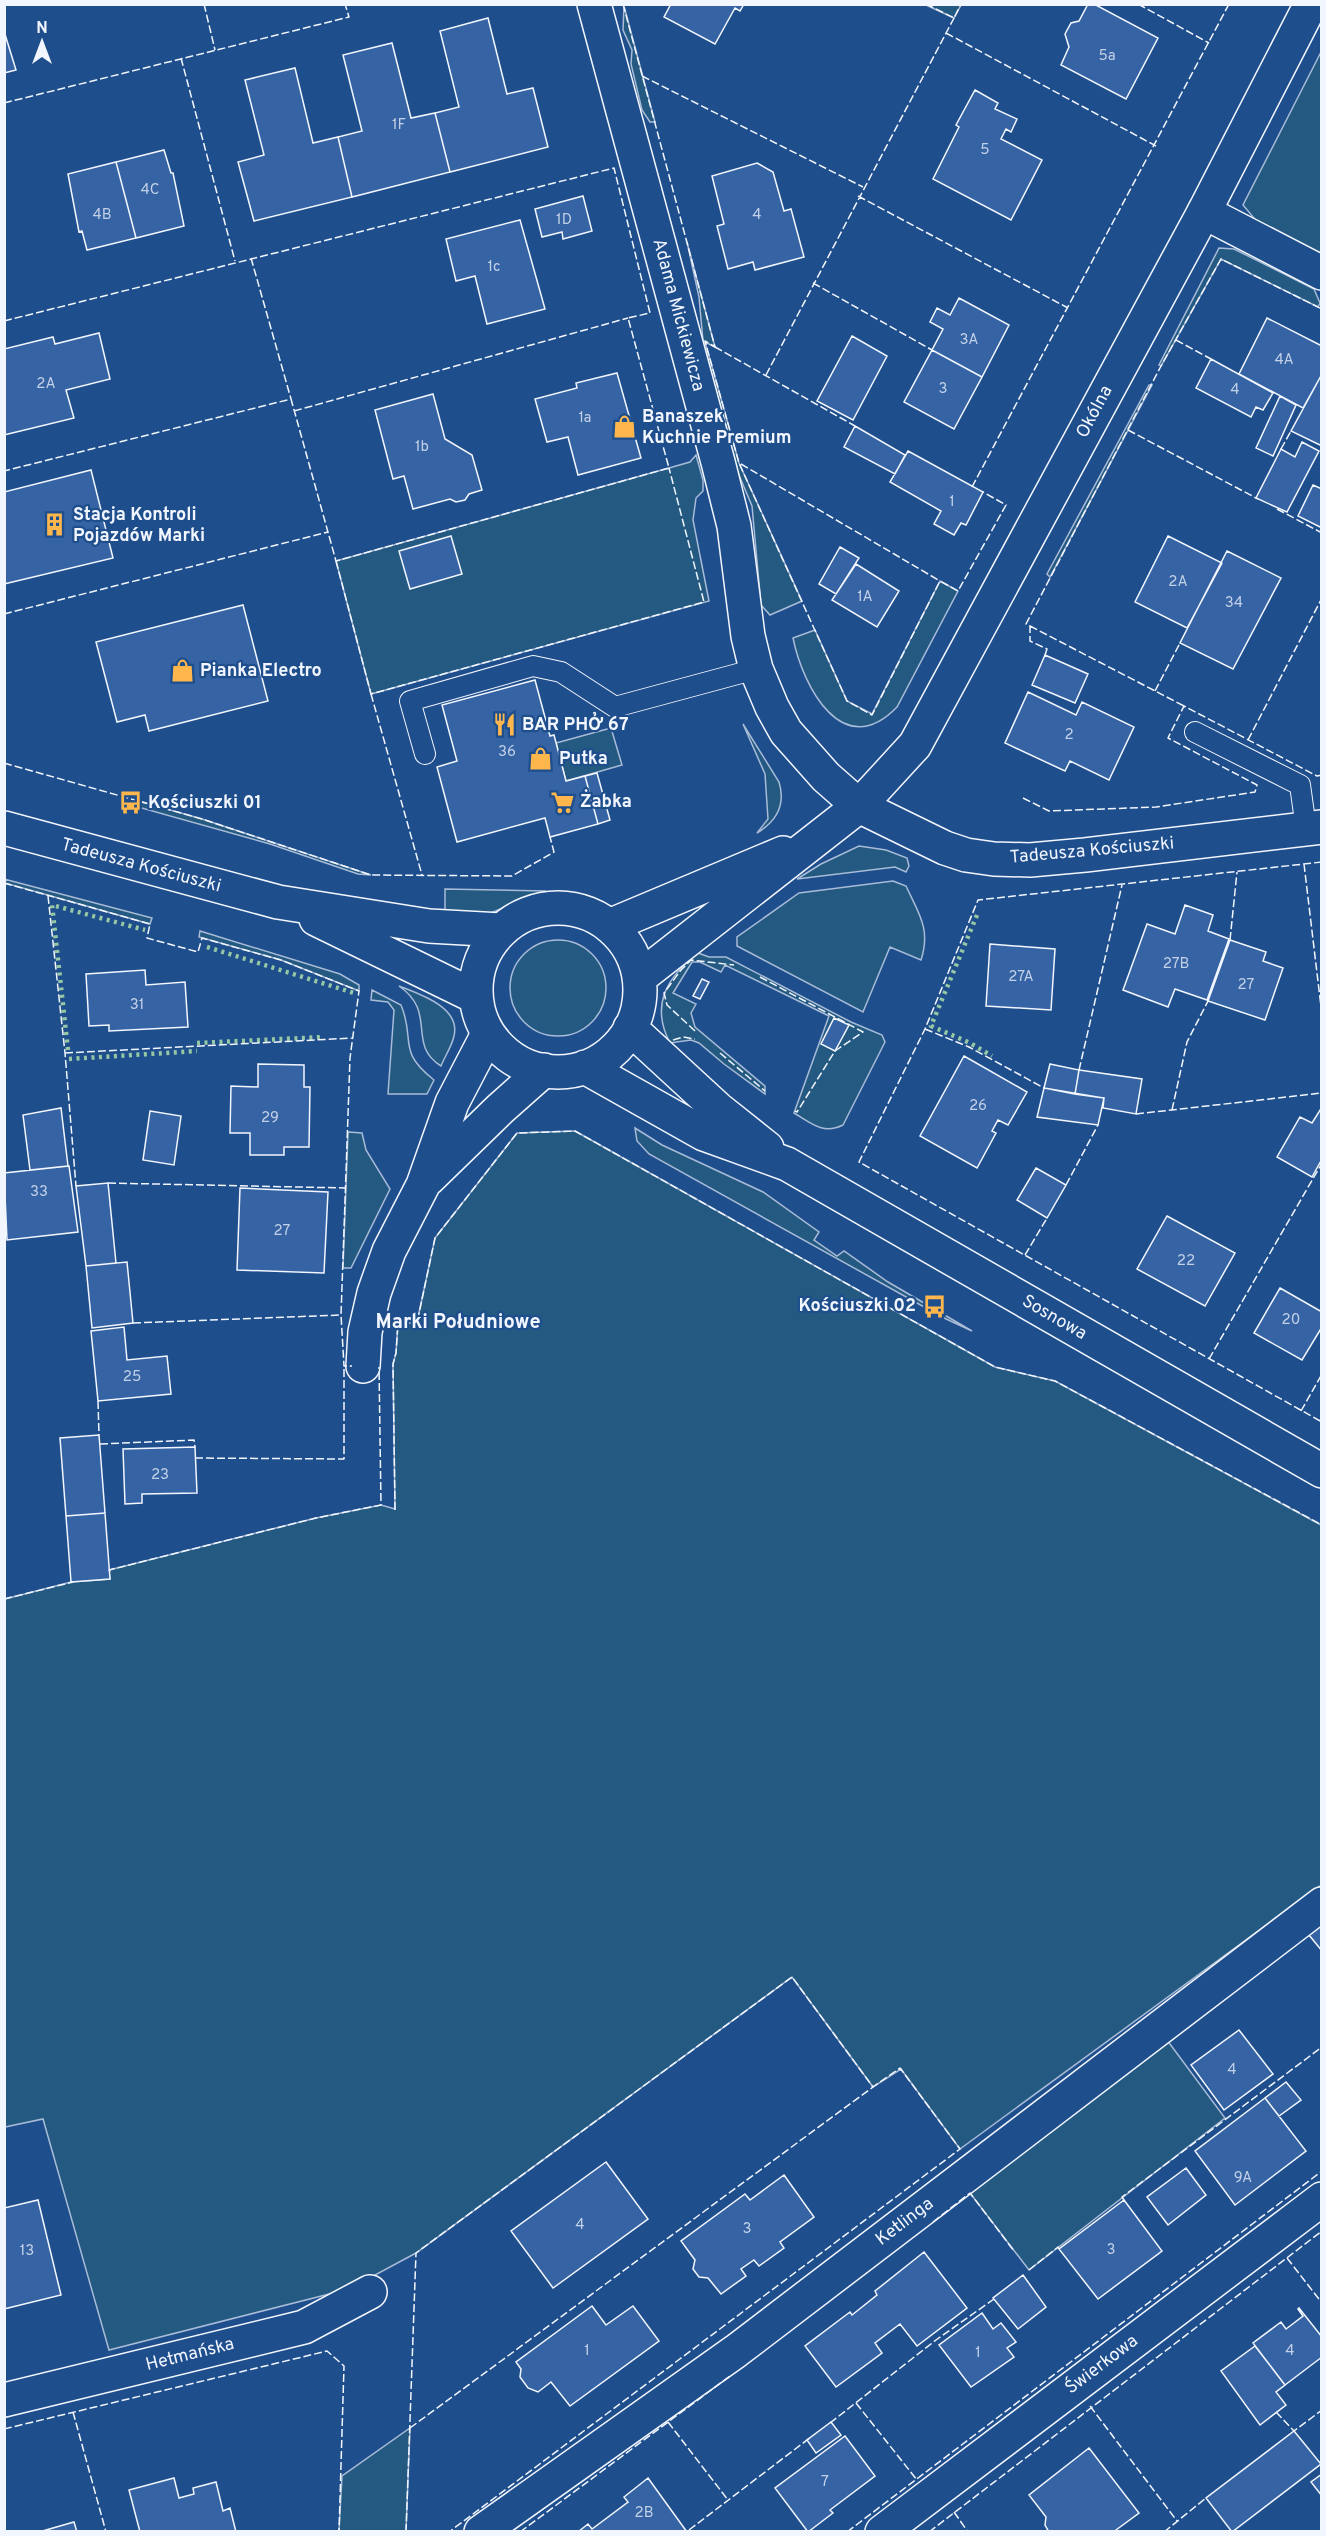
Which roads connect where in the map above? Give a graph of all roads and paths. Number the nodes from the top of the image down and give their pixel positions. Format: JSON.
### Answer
{"nodes":[{"id":1,"x":594,"y":4,"type":"edge"},
{"id":2,"x":1311,"y":4,"type":"edge"},
{"id":3,"x":1204,"y":212,"type":"junction"},
{"id":4,"x":1322,"y":273,"type":"edge"},
{"id":5,"x":756,"y":669,"type":"junction"},
{"id":6,"x":1195,"y":732,"type":"dead end"},
{"id":7,"x":425,"y":754,"type":"dead end"},
{"id":8,"x":860,"y":806,"type":"junction"},
{"id":9,"x":4,"y":828,"type":"edge"},
{"id":10,"x":1314,"y":828,"type":"edge"},
{"id":11,"x":812,"y":841,"type":"junction"},
{"id":12,"x":278,"y":902,"type":"junction"},
{"id":13,"x":609,"y":926,"type":"junction"},
{"id":14,"x":501,"y":930,"type":"junction"},
{"id":15,"x":639,"y":978,"type":"junction"},
{"id":16,"x":476,"y":997,"type":"junction"},
{"id":17,"x":630,"y":1028,"type":"junction"},
{"id":18,"x":488,"y":1034,"type":"junction"},
{"id":19,"x":585,"y":1067,"type":"junction"},
{"id":20,"x":544,"y":1070,"type":"junction"},
{"id":21,"x":787,"y":1164,"type":"junction"},
{"id":22,"x":423,"y":1185,"type":"junction"},
{"id":23,"x":363,"y":1366,"type":"dead end"},
{"id":24,"x":1322,"y":1471,"type":"edge"},
{"id":25,"x":1322,"y":1904,"type":"edge"},
{"id":26,"x":1322,"y":2199,"type":"edge"},
{"id":27,"x":370,"y":2292,"type":"dead end"},
{"id":28,"x":4,"y":2400,"type":"edge"},
{"id":29,"x":481,"y":2532,"type":"edge"},
{"id":30,"x":882,"y":2532,"type":"edge"}],
"edges":[{"from":1,"to":5,"type":"street","name":"Adama Mickiewicza"},
{"from":2,"to":3,"type":"street","name":"Okólna"},
{"from":3,"to":4,"type":"street"},
{"from":3,"to":8,"type":"street","name":"Okólna"},
{"from":5,"to":7,"type":"lane"},
{"from":5,"to":8,"type":"street","name":"Adama Mickiewicza"},
{"from":6,"to":10,"type":"lane"},
{"from":8,"to":10,"type":"street","name":"Tadeusza Kościuszki"},
{"from":8,"to":11,"type":"street"},
{"from":9,"to":12,"type":"street","name":"Tadeusza Kościuszki"},
{"from":11,"to":13,"type":"street"},
{"from":11,"to":15,"type":"street"},
{"from":12,"to":14,"type":"street","name":"Tadeusza Kościuszki"},
{"from":12,"to":16,"type":"street","name":"Tadeusza Kościuszki"},
{"from":13,"to":14,"type":"street"},
{"from":13,"to":15,"type":"street"},
{"from":14,"to":16,"type":"street"},
{"from":15,"to":17,"type":"street"},
{"from":16,"to":18,"type":"street"},
{"from":17,"to":19,"type":"street"},
{"from":17,"to":21,"type":"street","name":"Sosnowa"},
{"from":18,"to":20,"type":"street"},
{"from":18,"to":22,"type":"street"},
{"from":19,"to":20,"type":"street"},
{"from":19,"to":21,"type":"street","name":"Sosnowa"},
{"from":20,"to":22,"type":"street"},
{"from":21,"to":24,"type":"street","name":"Sosnowa"},
{"from":22,"to":23,"type":"street"},
{"from":25,"to":29,"type":"street","name":"Ketlinga"},
{"from":26,"to":30,"type":"street","name":"Świerkowa"},
{"from":27,"to":28,"type":"street","name":"Hetmańska"}]}
